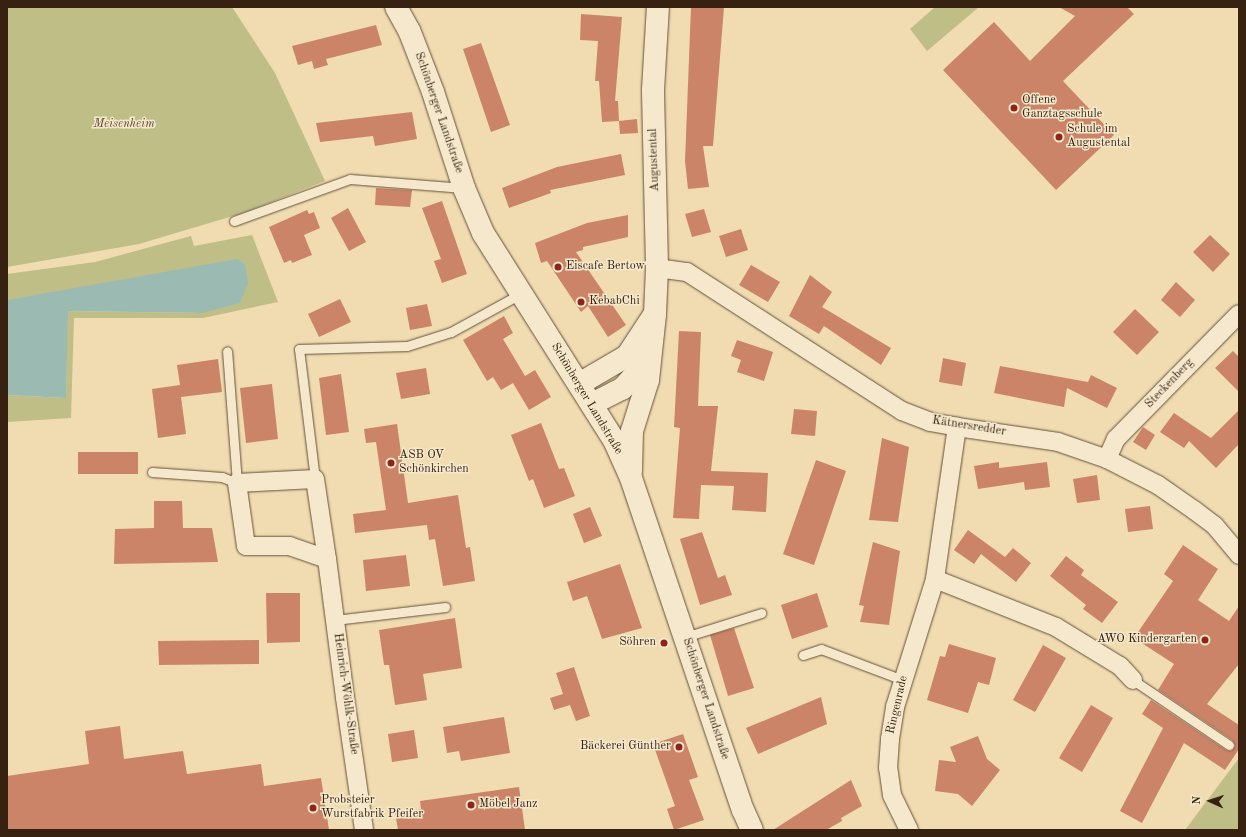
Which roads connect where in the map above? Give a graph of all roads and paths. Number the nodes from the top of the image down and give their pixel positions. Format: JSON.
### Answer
{"nodes":[{"id":1,"x":396,"y":7,"type":"edge"},
{"id":2,"x":658,"y":7,"type":"edge"},
{"id":3,"x":464,"y":188,"type":"junction"},
{"id":4,"x":234,"y":221,"type":"dead end"},
{"id":5,"x":658,"y":268,"type":"junction"},
{"id":6,"x":520,"y":294,"type":"junction"},
{"id":7,"x":655,"y":314,"type":"junction"},
{"id":8,"x":1239,"y":314,"type":"edge"},
{"id":9,"x":227,"y":351,"type":"dead end"},
{"id":10,"x":652,"y":355,"type":"junction"},
{"id":11,"x":579,"y":384,"type":"junction"},
{"id":12,"x":592,"y":404,"type":"junction"},
{"id":13,"x":957,"y":427,"type":"junction"},
{"id":14,"x":1107,"y":459,"type":"junction"},
{"id":15,"x":152,"y":472,"type":"dead end"},
{"id":16,"x":631,"y":478,"type":"junction"},
{"id":17,"x":315,"y":479,"type":"junction"},
{"id":18,"x":237,"y":483,"type":"junction"},
{"id":19,"x":1239,"y":555,"type":"edge"},
{"id":20,"x":327,"y":559,"type":"junction"},
{"id":21,"x":935,"y":579,"type":"junction"},
{"id":22,"x":445,"y":607,"type":"dead end"},
{"id":23,"x":761,"y":613,"type":"dead end"},
{"id":24,"x":335,"y":620,"type":"junction"},
{"id":25,"x":685,"y":637,"type":"junction"},
{"id":26,"x":803,"y":655,"type":"dead end"},
{"id":27,"x":903,"y":680,"type":"junction"},
{"id":28,"x":1133,"y":680,"type":"joint"},
{"id":29,"x":1229,"y":745,"type":"dead end"},
{"id":30,"x":364,"y":830,"type":"edge"},
{"id":31,"x":752,"y":830,"type":"edge"},
{"id":32,"x":909,"y":830,"type":"edge"}],
"edges":[{"from":1,"to":3,"type":"main road","name":"Schönberger Landstraße"},
{"from":2,"to":5,"type":"main road","name":"Augustental"},
{"from":3,"to":4,"type":"lane"},
{"from":3,"to":6,"type":"main road","name":"Schönberger Landstraße"},
{"from":5,"to":7,"type":"main road","name":"Augustental"},
{"from":5,"to":13,"type":"street","name":"Kätnersredder"},
{"from":6,"to":11,"type":"main road","name":"Schönberger Landstraße"},
{"from":6,"to":17,"type":"lane"},
{"from":7,"to":10,"type":"main road","name":"Augustental"},
{"from":7,"to":11,"type":"main road","name":"Augustental"},
{"from":8,"to":14,"type":"street","name":"Steckenberg"},
{"from":9,"to":18,"type":"lane"},
{"from":10,"to":12,"type":"main road"},
{"from":10,"to":16,"type":"main road","name":"Augustental"},
{"from":11,"to":12,"type":"main road","name":"Schönberger Landstraße"},
{"from":12,"to":16,"type":"main road","name":"Schönberger Landstraße"},
{"from":13,"to":14,"type":"street","name":"Kätnersredder"},
{"from":13,"to":21,"type":"street","name":"Ringenrade"},
{"from":14,"to":19,"type":"street","name":"Kätnersredder"},
{"from":15,"to":18,"type":"lane"},
{"from":16,"to":25,"type":"main road","name":"Schönberger Landstraße"},
{"from":17,"to":18,"type":"street"},
{"from":17,"to":20,"type":"street","name":"Heinrich-Wöhlk-Straße"},
{"from":18,"to":20,"type":"street"},
{"from":20,"to":24,"type":"street","name":"Heinrich-Wöhlk-Straße"},
{"from":21,"to":27,"type":"street","name":"Ringenrade"},
{"from":21,"to":28,"type":"street"},
{"from":22,"to":24,"type":"lane"},
{"from":23,"to":25,"type":"lane"},
{"from":24,"to":30,"type":"street","name":"Heinrich-Wöhlk-Straße"},
{"from":25,"to":31,"type":"main road","name":"Schönberger Landstraße"},
{"from":26,"to":27,"type":"lane"},
{"from":27,"to":32,"type":"street","name":"Ringenrade"},
{"from":28,"to":29,"type":"lane"}]}
